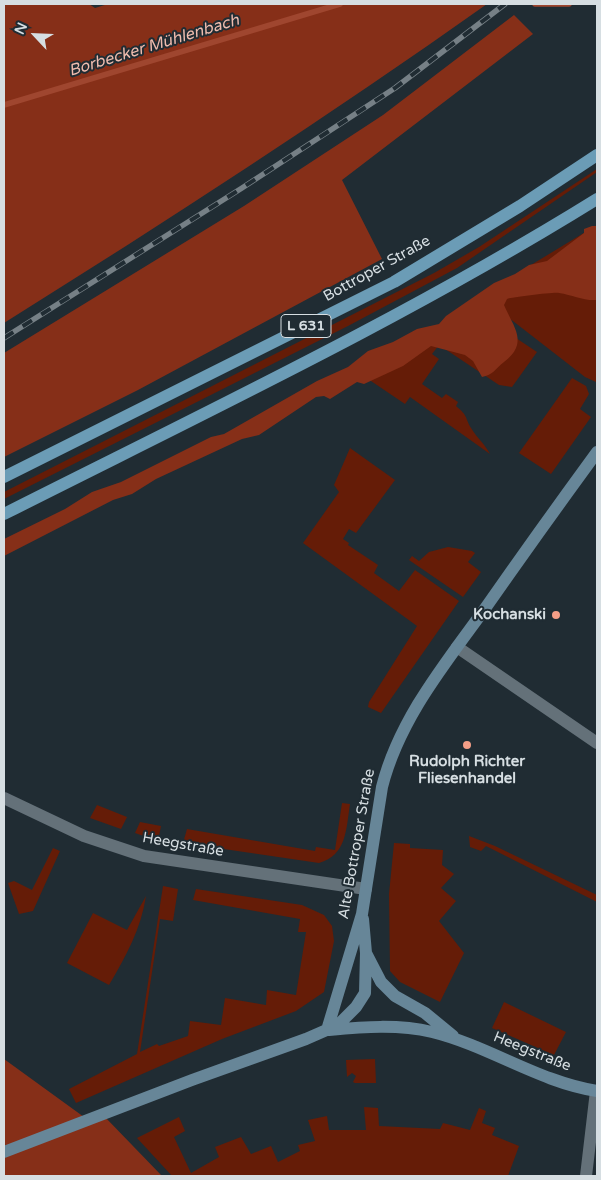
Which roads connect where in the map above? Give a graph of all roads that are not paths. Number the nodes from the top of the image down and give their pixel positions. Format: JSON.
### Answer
{"nodes":[{"id":1,"x":597,"y":155,"type":"edge"},
{"id":2,"x":597,"y":199,"type":"edge"},
{"id":3,"x":597,"y":452,"type":"edge"},
{"id":4,"x":4,"y":478,"type":"edge"},
{"id":5,"x":4,"y":514,"type":"edge"},
{"id":6,"x":457,"y":647,"type":"junction"},
{"id":7,"x":597,"y":743,"type":"edge"},
{"id":8,"x":4,"y":798,"type":"edge"},
{"id":9,"x":366,"y":889,"type":"junction"},
{"id":10,"x":362,"y":914,"type":"junction"},
{"id":11,"x":366,"y":952,"type":"junction"},
{"id":12,"x":327,"y":1030,"type":"junction"},
{"id":13,"x":457,"y":1040,"type":"junction"},
{"id":14,"x":597,"y":1091,"type":"edge"},
{"id":15,"x":4,"y":1152,"type":"edge"},
{"id":16,"x":586,"y":1176,"type":"edge"}],
"edges":[{"from":1,"to":4,"type":"main road","name":"Bottroper Straße","number":"L 631"},
{"from":2,"to":5,"type":"main road","number":"L 631"},
{"from":3,"to":6,"type":"street","name":"Alte Bottroper Straße"},
{"from":6,"to":7,"type":"street"},
{"from":6,"to":9,"type":"street","name":"Alte Bottroper Straße"},
{"from":8,"to":9,"type":"street","name":"Heegstraße"},
{"from":9,"to":10,"type":"street","name":"Alte Bottroper Straße"},
{"from":10,"to":11,"type":"street","name":"Heegstraße"},
{"from":10,"to":12,"type":"street","name":"Alte Bottroper Straße"},
{"from":11,"to":12,"type":"street"},
{"from":11,"to":13,"type":"street","name":"Heegstraße"},
{"from":12,"to":13,"type":"street","name":"Heegstraße"},
{"from":12,"to":15,"type":"street"},
{"from":13,"to":14,"type":"street","name":"Heegstraße"},
{"from":14,"to":16,"type":"street","name":"Heegstraße"}]}
